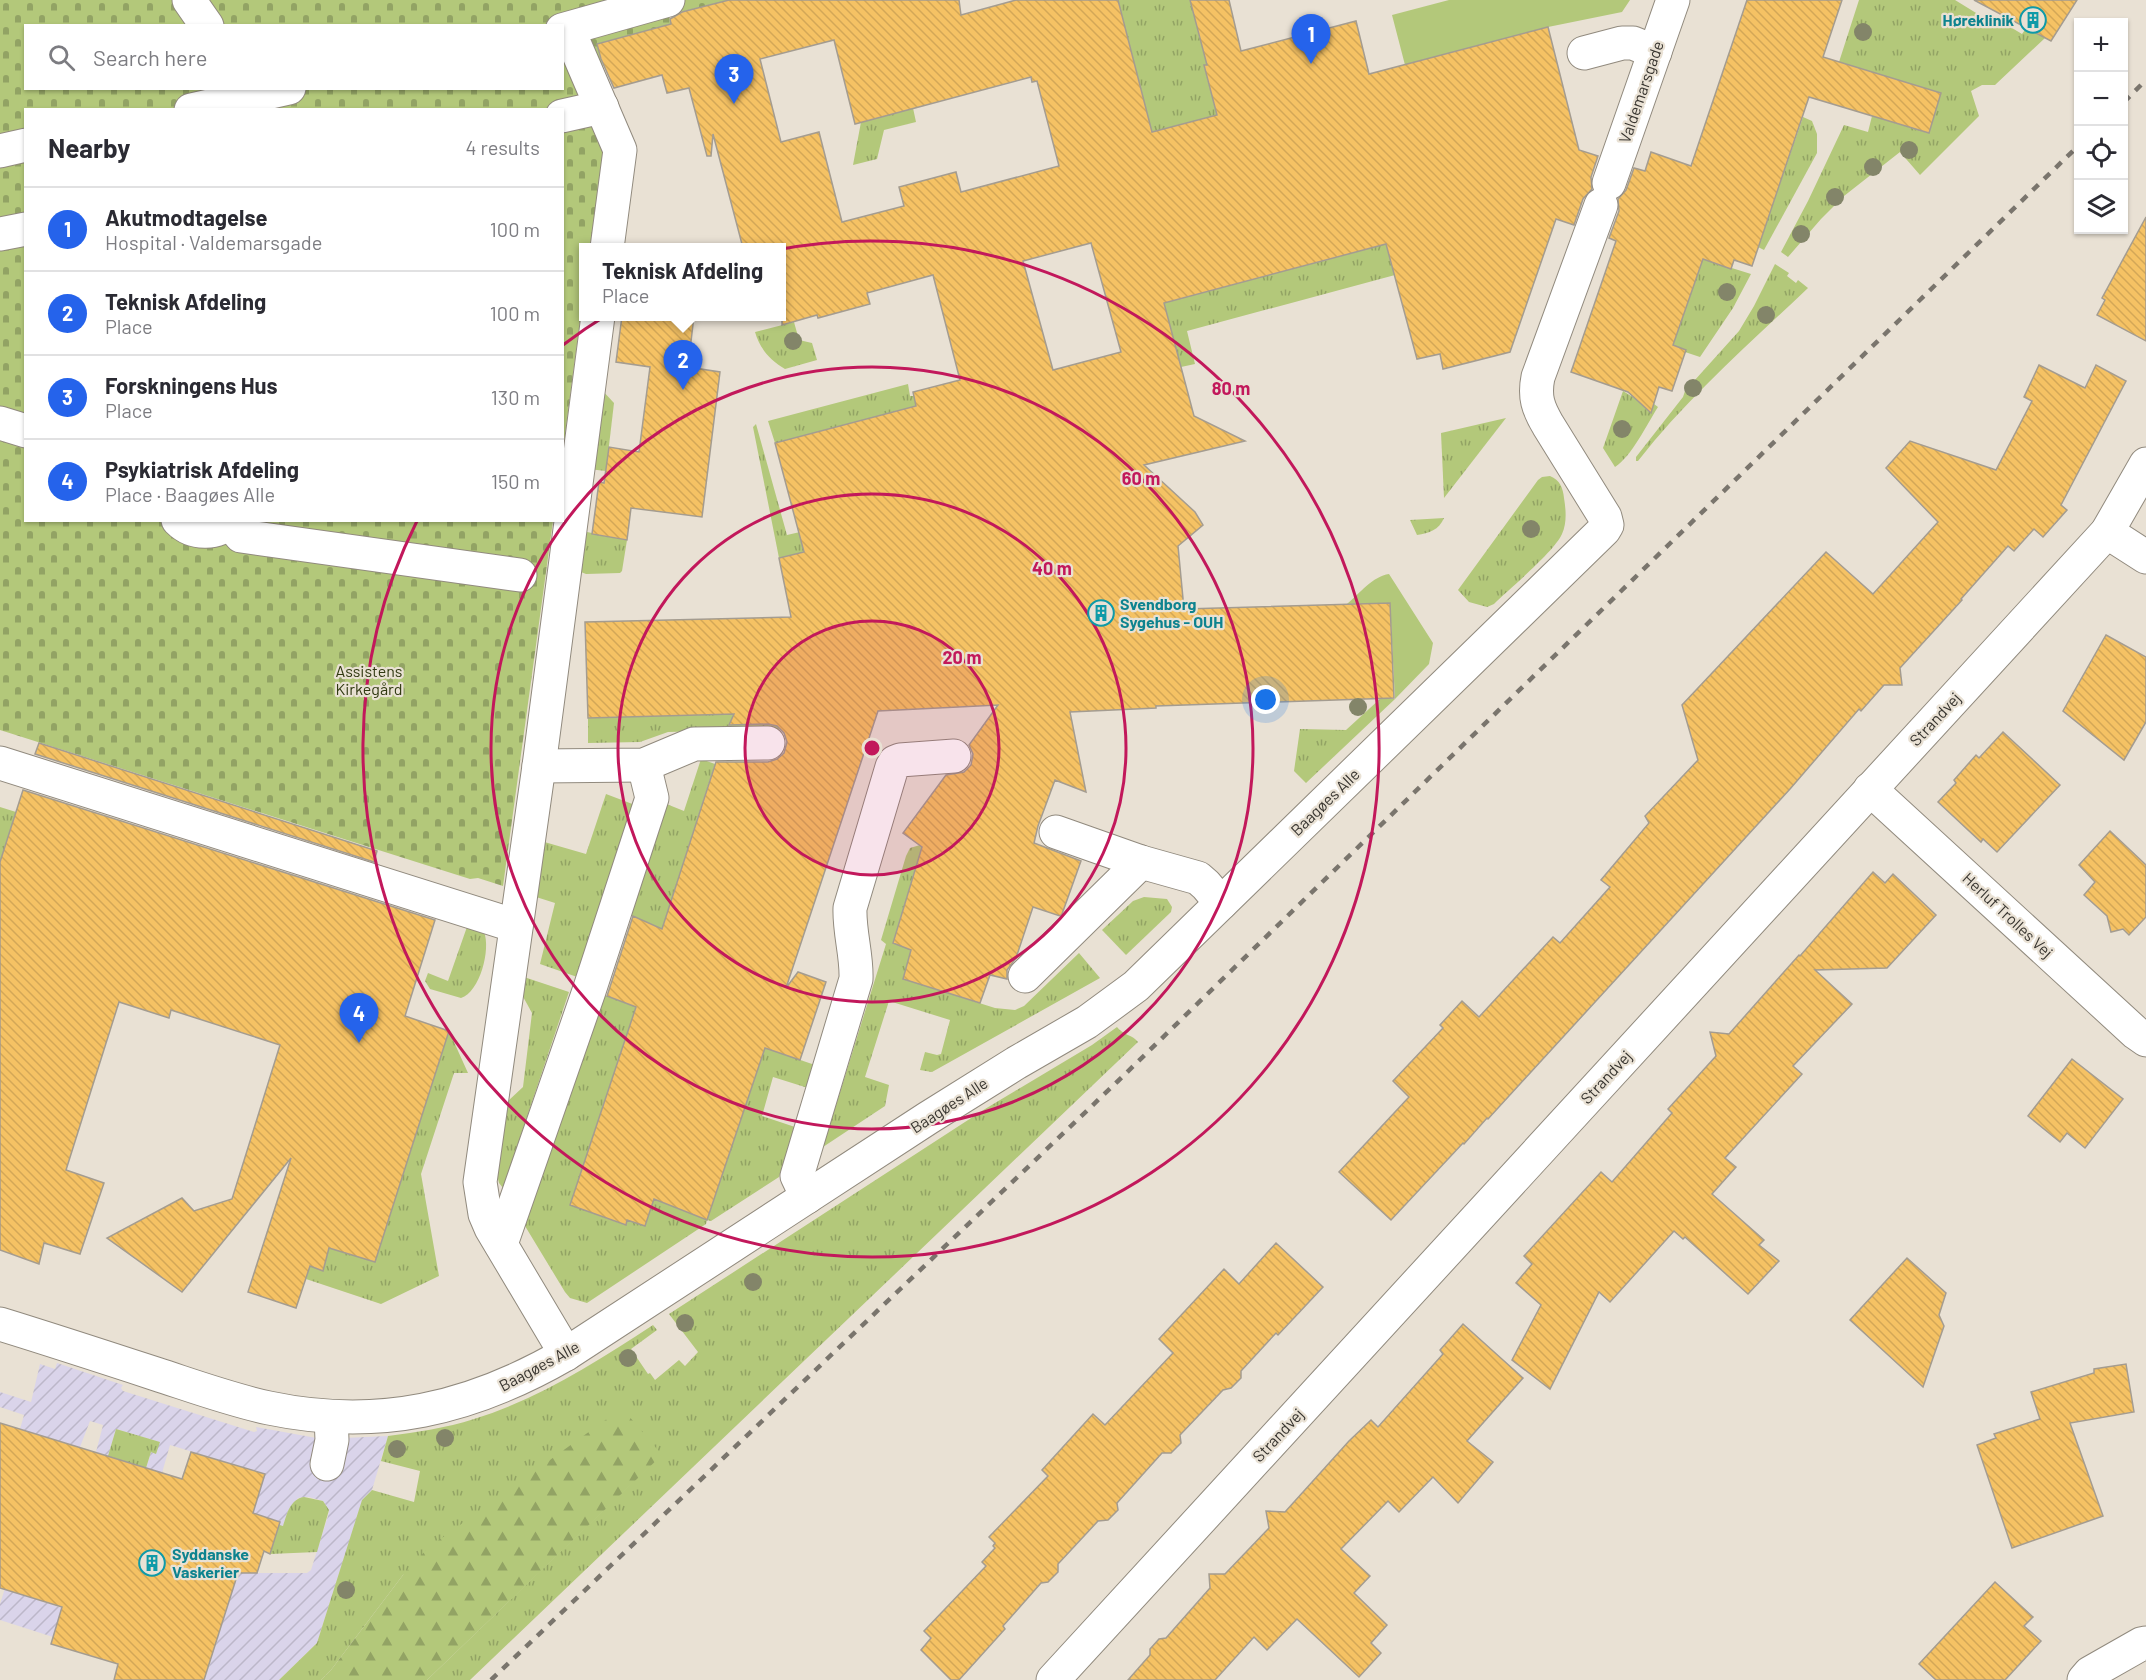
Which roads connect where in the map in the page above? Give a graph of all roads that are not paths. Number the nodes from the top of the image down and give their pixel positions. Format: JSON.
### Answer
{"nodes":[{"id":1,"x":189,"y":0,"type":"edge"},
{"id":2,"x":668,"y":0,"type":"edge"},
{"id":3,"x":1673,"y":0,"type":"edge"},
{"id":4,"x":206,"y":24,"type":"edge"},
{"id":5,"x":565,"y":29,"type":"edge"},
{"id":6,"x":1655,"y":52,"type":"junction"},
{"id":7,"x":1584,"y":53,"type":"dead end"},
{"id":8,"x":272,"y":90,"type":"edge"},
{"id":9,"x":254,"y":92,"type":"edge"},
{"id":10,"x":602,"y":107,"type":"junction"},
{"id":11,"x":198,"y":108,"type":"edge"},
{"id":12,"x":564,"y":116,"type":"edge"},
{"id":13,"x":24,"y":145,"type":"edge"},
{"id":14,"x":0,"y":151,"type":"edge"},
{"id":15,"x":24,"y":229,"type":"edge"},
{"id":16,"x":0,"y":234,"type":"edge"},
{"id":17,"x":608,"y":243,"type":"edge"},
{"id":18,"x":597,"y":321,"type":"edge"},
{"id":19,"x":1538,"y":377,"type":"joint"},
{"id":20,"x":0,"y":423,"type":"edge"},
{"id":21,"x":24,"y":430,"type":"edge"},
{"id":22,"x":2146,"y":464,"type":"edge"},
{"id":23,"x":180,"y":522,"type":"edge"},
{"id":24,"x":232,"y":522,"type":"edge"},
{"id":25,"x":2108,"y":532,"type":"junction"},
{"id":26,"x":2146,"y":556,"type":"edge"},
{"id":27,"x":520,"y":575,"type":"dead end"},
{"id":28,"x":768,"y":743,"type":"dead end"},
{"id":29,"x":954,"y":756,"type":"dead end"},
{"id":30,"x":0,"y":763,"type":"edge"},
{"id":31,"x":644,"y":765,"type":"junction"},
{"id":32,"x":539,"y":766,"type":"junction"},
{"id":33,"x":1870,"y":789,"type":"junction"},
{"id":34,"x":1056,"y":832,"type":"dead end"},
{"id":35,"x":1141,"y":862,"type":"junction"},
{"id":36,"x":1221,"y":903,"type":"junction"},
{"id":37,"x":516,"y":926,"type":"junction"},
{"id":38,"x":1025,"y":976,"type":"dead end"},
{"id":39,"x":2146,"y":1040,"type":"edge"},
{"id":40,"x":807,"y":1197,"type":"junction"},
{"id":41,"x":501,"y":1244,"type":"junction"},
{"id":42,"x":0,"y":1324,"type":"edge"},
{"id":43,"x":566,"y":1354,"type":"junction"},
{"id":44,"x":331,"y":1417,"type":"junction"},
{"id":45,"x":327,"y":1464,"type":"dead end"},
{"id":46,"x":2146,"y":1643,"type":"edge"},
{"id":47,"x":1053,"y":1680,"type":"edge"},
{"id":48,"x":2084,"y":1680,"type":"edge"}],
"edges":[{"from":1,"to":4,"type":"street"},
{"from":2,"to":5,"type":"street"},
{"from":3,"to":6,"type":"street","name":"Valdemarsgade"},
{"from":5,"to":10,"type":"street"},
{"from":6,"to":7,"type":"street"},
{"from":6,"to":19,"type":"street","name":"Valdemarsgade"},
{"from":8,"to":9,"type":"street"},
{"from":9,"to":11,"type":"street"},
{"from":10,"to":12,"type":"street"},
{"from":10,"to":17,"type":"street"},
{"from":13,"to":14,"type":"street"},
{"from":15,"to":16,"type":"street"},
{"from":18,"to":32,"type":"street"},
{"from":19,"to":36,"type":"street","name":"Baagøes Alle"},
{"from":20,"to":21,"type":"street"},
{"from":22,"to":25,"type":"street","name":"Strandvej"},
{"from":23,"to":24,"type":"street"},
{"from":24,"to":27,"type":"street"},
{"from":25,"to":26,"type":"street"},
{"from":25,"to":33,"type":"street","name":"Strandvej"},
{"from":28,"to":31,"type":"street"},
{"from":29,"to":40,"type":"street"},
{"from":30,"to":37,"type":"street"},
{"from":31,"to":32,"type":"street"},
{"from":31,"to":41,"type":"street"},
{"from":32,"to":37,"type":"street"},
{"from":33,"to":39,"type":"street","name":"Herluf Trolles Vej"},
{"from":33,"to":47,"type":"street","name":"Strandvej"},
{"from":34,"to":35,"type":"street"},
{"from":35,"to":36,"type":"street"},
{"from":35,"to":38,"type":"street"},
{"from":36,"to":40,"type":"street","name":"Baagøes Alle"},
{"from":37,"to":41,"type":"street"},
{"from":40,"to":43,"type":"street","name":"Baagøes Alle"},
{"from":41,"to":43,"type":"street"},
{"from":42,"to":44,"type":"street","name":"Baagøes Alle"},
{"from":43,"to":44,"type":"street","name":"Baagøes Alle"},
{"from":44,"to":45,"type":"street"},
{"from":46,"to":48,"type":"street"}]}
